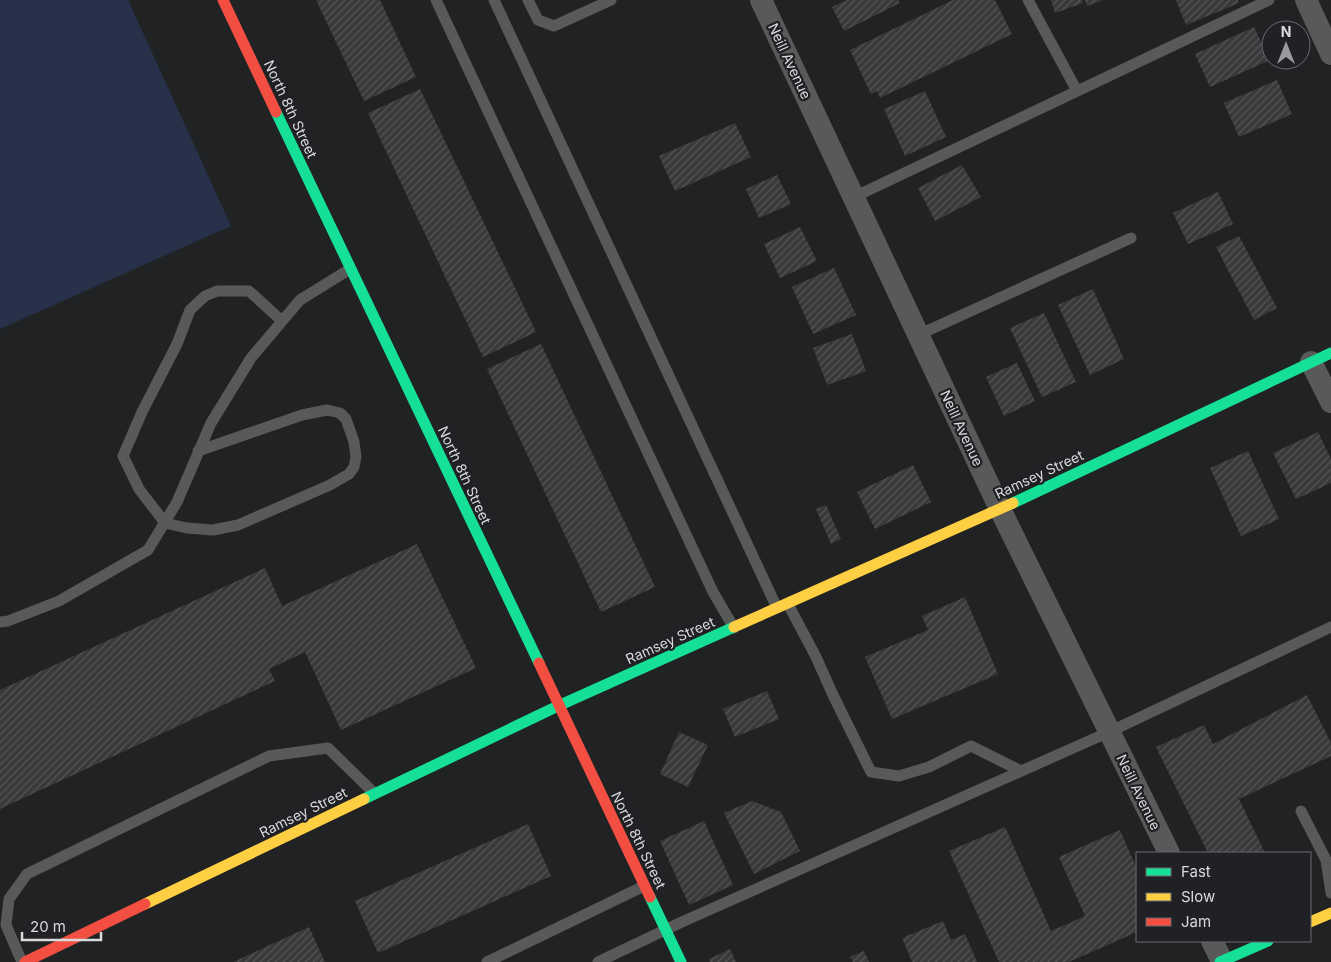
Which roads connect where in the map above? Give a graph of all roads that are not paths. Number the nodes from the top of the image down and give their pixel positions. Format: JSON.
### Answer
{"nodes":[{"id":1,"x":223,"y":0,"type":"edge"},
{"id":2,"x":436,"y":0,"type":"edge"},
{"id":3,"x":494,"y":0,"type":"edge"},
{"id":4,"x":528,"y":0,"type":"edge"},
{"id":5,"x":611,"y":0,"type":"edge"},
{"id":6,"x":761,"y":0,"type":"edge"},
{"id":7,"x":1028,"y":0,"type":"edge"},
{"id":8,"x":1269,"y":0,"type":"edge"},
{"id":9,"x":1306,"y":0,"type":"edge"},
{"id":10,"x":1331,"y":54,"type":"edge"},
{"id":11,"x":1077,"y":91,"type":"junction"},
{"id":12,"x":854,"y":197,"type":"junction"},
{"id":13,"x":1131,"y":238,"type":"dead end"},
{"id":14,"x":350,"y":269,"type":"junction"},
{"id":15,"x":282,"y":321,"type":"junction"},
{"id":16,"x":918,"y":335,"type":"junction"},
{"id":17,"x":1331,"y":353,"type":"edge"},
{"id":18,"x":1311,"y":362,"type":"junction"},
{"id":19,"x":1331,"y":402,"type":"edge"},
{"id":20,"x":198,"y":451,"type":"junction"},
{"id":21,"x":1000,"y":509,"type":"junction"},
{"id":22,"x":165,"y":523,"type":"junction"},
{"id":23,"x":782,"y":606,"type":"junction"},
{"id":24,"x":0,"y":622,"type":"edge"},
{"id":25,"x":1331,"y":627,"type":"edge"},
{"id":26,"x":734,"y":628,"type":"junction"},
{"id":27,"x":558,"y":706,"type":"junction"},
{"id":28,"x":1109,"y":732,"type":"junction"},
{"id":29,"x":1021,"y":772,"type":"junction"},
{"id":30,"x":375,"y":794,"type":"junction"},
{"id":31,"x":1301,"y":811,"type":"dead end"},
{"id":32,"x":1169,"y":852,"type":"edge"},
{"id":33,"x":644,"y":886,"type":"junction"},
{"id":34,"x":1331,"y":893,"type":"edge"},
{"id":35,"x":1331,"y":913,"type":"edge"},
{"id":36,"x":1311,"y":922,"type":"edge"},
{"id":37,"x":665,"y":930,"type":"junction"},
{"id":38,"x":1212,"y":942,"type":"edge"},
{"id":39,"x":1266,"y":942,"type":"edge"},
{"id":40,"x":24,"y":962,"type":"edge"},
{"id":41,"x":487,"y":962,"type":"edge"},
{"id":42,"x":598,"y":962,"type":"edge"},
{"id":43,"x":681,"y":962,"type":"edge"},
{"id":44,"x":1222,"y":962,"type":"edge"}],
"edges":[{"from":1,"to":14,"type":"street","name":"North 8th Street"},
{"from":2,"to":26,"type":"lane"},
{"from":3,"to":23,"type":"lane"},
{"from":4,"to":5,"type":"lane"},
{"from":6,"to":12,"type":"street","name":"Neill Avenue"},
{"from":7,"to":11,"type":"lane"},
{"from":8,"to":11,"type":"lane"},
{"from":9,"to":10,"type":"street"},
{"from":11,"to":12,"type":"lane"},
{"from":12,"to":16,"type":"street","name":"Neill Avenue"},
{"from":13,"to":16,"type":"lane"},
{"from":14,"to":15,"type":"lane"},
{"from":14,"to":27,"type":"street","name":"North 8th Street"},
{"from":15,"to":20,"type":"lane"},
{"from":15,"to":22,"type":"lane"},
{"from":16,"to":21,"type":"street","name":"Neill Avenue"},
{"from":17,"to":18,"type":"street","name":"Ramsey Street"},
{"from":18,"to":19,"type":"street"},
{"from":18,"to":21,"type":"street","name":"Ramsey Street"},
{"from":20,"to":22,"type":"lane"},
{"from":20,"to":22,"type":"lane"},
{"from":21,"to":23,"type":"street","name":"Ramsey Street"},
{"from":21,"to":28,"type":"street","name":"Neill Avenue"},
{"from":22,"to":24,"type":"lane"},
{"from":23,"to":26,"type":"street","name":"Ramsey Street"},
{"from":23,"to":29,"type":"lane"},
{"from":25,"to":28,"type":"lane"},
{"from":26,"to":27,"type":"street","name":"Ramsey Street"},
{"from":27,"to":30,"type":"street","name":"Ramsey Street"},
{"from":27,"to":33,"type":"street","name":"North 8th Street"},
{"from":28,"to":29,"type":"lane"},
{"from":28,"to":32,"type":"street","name":"Neill Avenue"},
{"from":29,"to":37,"type":"lane"},
{"from":30,"to":40,"type":"street","name":"Ramsey Street"},
{"from":30,"to":40,"type":"lane"},
{"from":31,"to":34,"type":"lane"},
{"from":33,"to":37,"type":"street","name":"North 8th Street"},
{"from":33,"to":41,"type":"lane"},
{"from":35,"to":36,"type":"street"},
{"from":37,"to":42,"type":"lane"},
{"from":37,"to":43,"type":"street","name":"North 8th Street"},
{"from":38,"to":44,"type":"street"},
{"from":39,"to":44,"type":"street"}]}
